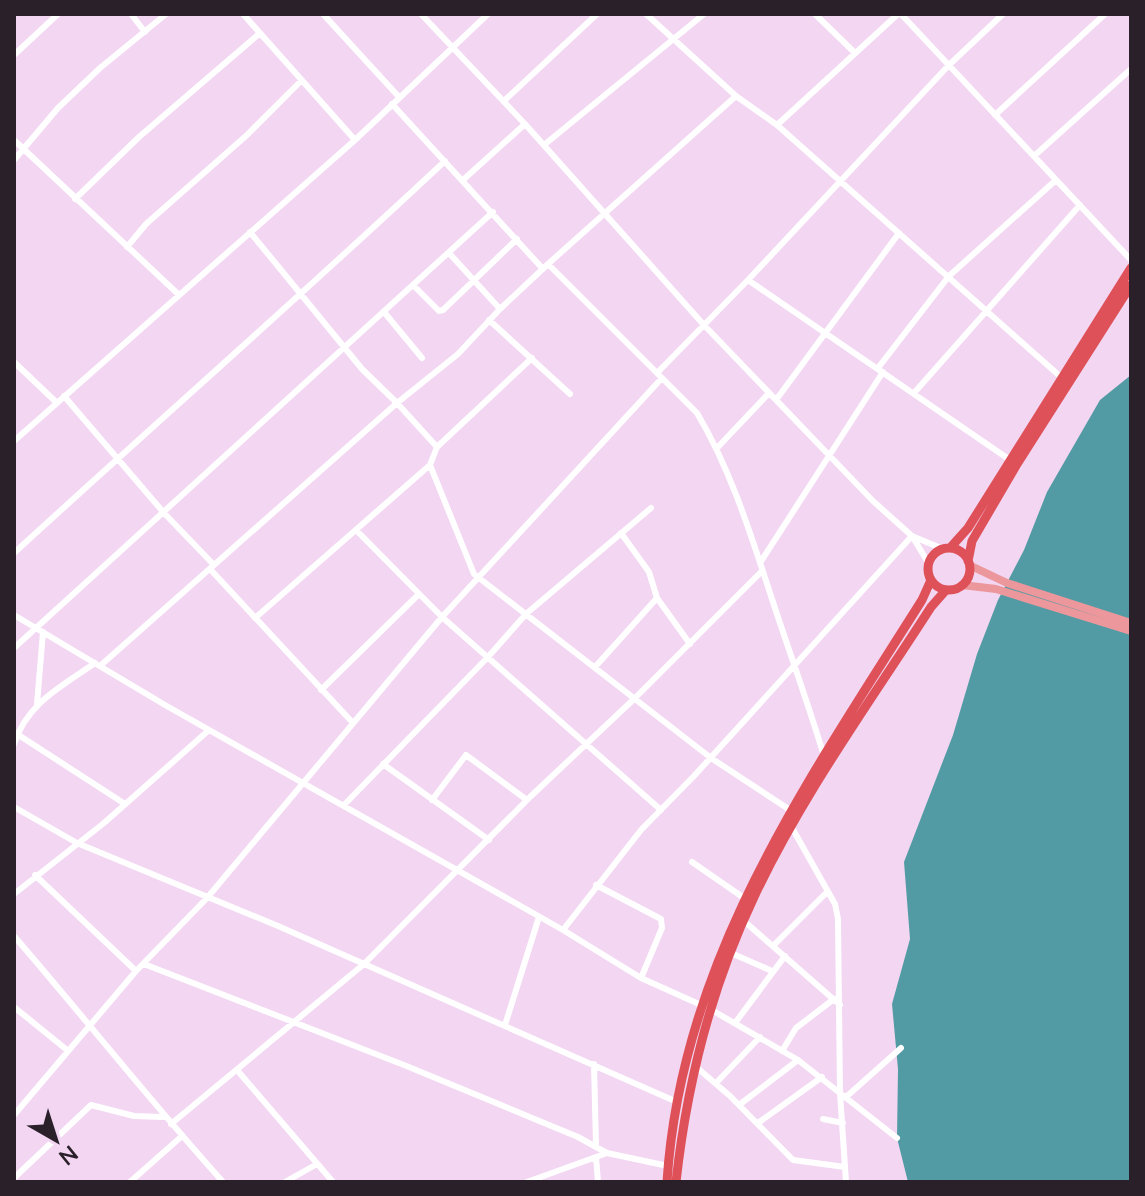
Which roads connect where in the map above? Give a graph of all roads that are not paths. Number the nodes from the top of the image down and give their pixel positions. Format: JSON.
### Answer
{"nodes":[{"id":1,"x":58,"y":14,"type":"edge"},
{"id":2,"x":131,"y":14,"type":"edge"},
{"id":3,"x":166,"y":14,"type":"edge"},
{"id":4,"x":243,"y":14,"type":"edge"},
{"id":5,"x":323,"y":14,"type":"edge"},
{"id":6,"x":421,"y":14,"type":"edge"},
{"id":7,"x":488,"y":14,"type":"edge"},
{"id":8,"x":597,"y":14,"type":"edge"},
{"id":9,"x":646,"y":14,"type":"edge"},
{"id":10,"x":704,"y":14,"type":"edge"},
{"id":11,"x":815,"y":14,"type":"edge"},
{"id":12,"x":899,"y":14,"type":"edge"},
{"id":13,"x":1003,"y":14,"type":"edge"},
{"id":14,"x":1105,"y":14,"type":"edge"},
{"id":15,"x":145,"y":32,"type":"junction"},
{"id":16,"x":260,"y":33,"type":"junction"},
{"id":17,"x":675,"y":40,"type":"junction"},
{"id":18,"x":452,"y":47,"type":"junction"},
{"id":19,"x":855,"y":53,"type":"junction"},
{"id":20,"x":14,"y":55,"type":"edge"},
{"id":21,"x":949,"y":65,"type":"junction"},
{"id":22,"x":1131,"y":69,"type":"edge"},
{"id":23,"x":302,"y":80,"type":"junction"},
{"id":24,"x":736,"y":96,"type":"junction"},
{"id":25,"x":399,"y":97,"type":"junction"},
{"id":26,"x":504,"y":101,"type":"junction"},
{"id":27,"x":392,"y":104,"type":"junction"},
{"id":28,"x":995,"y":115,"type":"junction"},
{"id":29,"x":525,"y":124,"type":"junction"},
{"id":30,"x":777,"y":125,"type":"junction"},
{"id":31,"x":14,"y":140,"type":"edge"},
{"id":32,"x":355,"y":140,"type":"junction"},
{"id":33,"x":544,"y":145,"type":"junction"},
{"id":34,"x":23,"y":148,"type":"junction"},
{"id":35,"x":1034,"y":156,"type":"junction"},
{"id":36,"x":14,"y":160,"type":"edge"},
{"id":37,"x":445,"y":161,"type":"junction"},
{"id":38,"x":463,"y":180,"type":"junction"},
{"id":39,"x":1056,"y":180,"type":"junction"},
{"id":40,"x":839,"y":181,"type":"junction"},
{"id":41,"x":75,"y":199,"type":"junction"},
{"id":42,"x":1080,"y":205,"type":"junction"},
{"id":43,"x":493,"y":212,"type":"junction"},
{"id":44,"x":606,"y":214,"type":"junction"},
{"id":45,"x":250,"y":232,"type":"junction"},
{"id":46,"x":899,"y":233,"type":"junction"},
{"id":47,"x":517,"y":239,"type":"junction"},
{"id":48,"x":127,"y":247,"type":"junction"},
{"id":49,"x":449,"y":253,"type":"junction"},
{"id":50,"x":1131,"y":260,"type":"edge"},
{"id":51,"x":546,"y":267,"type":"junction"},
{"id":52,"x":1131,"y":268,"type":"edge"},
{"id":53,"x":949,"y":276,"type":"junction"},
{"id":54,"x":748,"y":280,"type":"junction"},
{"id":55,"x":474,"y":282,"type":"junction"},
{"id":56,"x":413,"y":285,"type":"junction"},
{"id":57,"x":1131,"y":285,"type":"edge"},
{"id":58,"x":178,"y":294,"type":"junction"},
{"id":59,"x":302,"y":295,"type":"junction"},
{"id":60,"x":500,"y":309,"type":"junction"},
{"id":61,"x":986,"y":310,"type":"junction"},
{"id":62,"x":384,"y":312,"type":"junction"},
{"id":63,"x":489,"y":320,"type":"junction"},
{"id":64,"x":703,"y":324,"type":"junction"},
{"id":65,"x":825,"y":333,"type":"junction"},
{"id":66,"x":345,"y":348,"type":"junction"},
{"id":67,"x":422,"y":358,"type":"dead end"},
{"id":68,"x":532,"y":358,"type":"junction"},
{"id":69,"x":14,"y":362,"type":"edge"},
{"id":70,"x":881,"y":370,"type":"junction"},
{"id":71,"x":660,"y":376,"type":"junction"},
{"id":72,"x":1062,"y":378,"type":"junction"},
{"id":73,"x":769,"y":393,"type":"junction"},
{"id":74,"x":914,"y":393,"type":"junction"},
{"id":75,"x":570,"y":394,"type":"dead end"},
{"id":76,"x":64,"y":396,"type":"junction"},
{"id":77,"x":776,"y":400,"type":"junction"},
{"id":78,"x":56,"y":402,"type":"junction"},
{"id":79,"x":397,"y":403,"type":"junction"},
{"id":80,"x":15,"y":437,"type":"edge"},
{"id":81,"x":437,"y":447,"type":"junction"},
{"id":82,"x":717,"y":448,"type":"junction"},
{"id":83,"x":829,"y":455,"type":"junction"},
{"id":84,"x":117,"y":459,"type":"junction"},
{"id":85,"x":1010,"y":460,"type":"junction"},
{"id":86,"x":430,"y":465,"type":"junction"},
{"id":87,"x":651,"y":508,"type":"dead end"},
{"id":88,"x":164,"y":513,"type":"junction"},
{"id":89,"x":356,"y":530,"type":"junction"},
{"id":90,"x":621,"y":533,"type":"junction"},
{"id":91,"x":912,"y":536,"type":"junction"},
{"id":92,"x":947,"y":548,"type":"junction"},
{"id":93,"x":14,"y":553,"type":"edge"},
{"id":94,"x":969,"y":563,"type":"junction"},
{"id":95,"x":929,"y":564,"type":"junction"},
{"id":96,"x":212,"y":567,"type":"junction"},
{"id":97,"x":761,"y":567,"type":"junction"},
{"id":98,"x":479,"y":577,"type":"junction"},
{"id":99,"x":931,"y":580,"type":"junction"},
{"id":100,"x":962,"y":585,"type":"junction"},
{"id":101,"x":946,"y":590,"type":"junction"},
{"id":102,"x":419,"y":594,"type":"junction"},
{"id":103,"x":657,"y":598,"type":"junction"},
{"id":104,"x":526,"y":614,"type":"junction"},
{"id":105,"x":14,"y":615,"type":"edge"},
{"id":106,"x":442,"y":617,"type":"junction"},
{"id":107,"x":255,"y":618,"type":"junction"},
{"id":108,"x":1131,"y":623,"type":"edge"},
{"id":109,"x":40,"y":631,"type":"junction"},
{"id":110,"x":1131,"y":631,"type":"edge"},
{"id":111,"x":690,"y":644,"type":"junction"},
{"id":112,"x":14,"y":648,"type":"edge"},
{"id":113,"x":488,"y":657,"type":"junction"},
{"id":114,"x":97,"y":664,"type":"junction"},
{"id":115,"x":795,"y":664,"type":"junction"},
{"id":116,"x":595,"y":667,"type":"junction"},
{"id":117,"x":321,"y":690,"type":"junction"},
{"id":118,"x":634,"y":699,"type":"junction"},
{"id":119,"x":37,"y":704,"type":"junction"},
{"id":120,"x":353,"y":723,"type":"junction"},
{"id":121,"x":209,"y":730,"type":"junction"},
{"id":122,"x":17,"y":734,"type":"junction"},
{"id":123,"x":14,"y":744,"type":"edge"},
{"id":124,"x":587,"y":744,"type":"junction"},
{"id":125,"x":824,"y":756,"type":"junction"},
{"id":126,"x":711,"y":758,"type":"junction"},
{"id":127,"x":383,"y":764,"type":"junction"},
{"id":128,"x":303,"y":782,"type":"junction"},
{"id":129,"x":432,"y":800,"type":"junction"},
{"id":130,"x":527,"y":800,"type":"junction"},
{"id":131,"x":125,"y":804,"type":"junction"},
{"id":132,"x":344,"y":805,"type":"junction"},
{"id":133,"x":14,"y":807,"type":"edge"},
{"id":134,"x":661,"y":810,"type":"junction"},
{"id":135,"x":790,"y":810,"type":"junction"},
{"id":136,"x":791,"y":826,"type":"junction"},
{"id":137,"x":489,"y":840,"type":"junction"},
{"id":138,"x":77,"y":843,"type":"junction"},
{"id":139,"x":692,"y":862,"type":"dead end"},
{"id":140,"x":458,"y":871,"type":"junction"},
{"id":141,"x":35,"y":875,"type":"junction"},
{"id":142,"x":596,"y":885,"type":"junction"},
{"id":143,"x":827,"y":892,"type":"junction"},
{"id":144,"x":14,"y":894,"type":"edge"},
{"id":145,"x":207,"y":898,"type":"junction"},
{"id":146,"x":744,"y":898,"type":"junction"},
{"id":147,"x":539,"y":917,"type":"junction"},
{"id":148,"x":744,"y":921,"type":"junction"},
{"id":149,"x":563,"y":930,"type":"junction"},
{"id":150,"x":14,"y":936,"type":"edge"},
{"id":151,"x":773,"y":946,"type":"junction"},
{"id":152,"x":731,"y":953,"type":"junction"},
{"id":153,"x":785,"y":956,"type":"junction"},
{"id":154,"x":144,"y":964,"type":"junction"},
{"id":155,"x":364,"y":964,"type":"junction"},
{"id":156,"x":136,"y":971,"type":"junction"},
{"id":157,"x":772,"y":971,"type":"junction"},
{"id":158,"x":641,"y":978,"type":"junction"},
{"id":159,"x":834,"y":999,"type":"junction"},
{"id":160,"x":840,"y":1005,"type":"junction"},
{"id":161,"x":14,"y":1007,"type":"edge"},
{"id":162,"x":705,"y":1007,"type":"junction"},
{"id":163,"x":294,"y":1022,"type":"junction"},
{"id":164,"x":735,"y":1023,"type":"junction"},
{"id":165,"x":91,"y":1025,"type":"junction"},
{"id":166,"x":505,"y":1025,"type":"junction"},
{"id":167,"x":760,"y":1037,"type":"junction"},
{"id":168,"x":901,"y":1048,"type":"dead end"},
{"id":169,"x":67,"y":1050,"type":"junction"},
{"id":170,"x":782,"y":1051,"type":"junction"},
{"id":171,"x":798,"y":1060,"type":"junction"},
{"id":172,"x":594,"y":1064,"type":"junction"},
{"id":173,"x":694,"y":1066,"type":"junction"},
{"id":174,"x":237,"y":1070,"type":"junction"},
{"id":175,"x":822,"y":1077,"type":"junction"},
{"id":176,"x":716,"y":1083,"type":"junction"},
{"id":177,"x":843,"y":1095,"type":"junction"},
{"id":178,"x":677,"y":1102,"type":"junction"},
{"id":179,"x":739,"y":1105,"type":"junction"},
{"id":180,"x":14,"y":1115,"type":"edge"},
{"id":181,"x":164,"y":1117,"type":"junction"},
{"id":182,"x":823,"y":1119,"type":"dead end"},
{"id":183,"x":758,"y":1123,"type":"junction"},
{"id":184,"x":843,"y":1123,"type":"junction"},
{"id":185,"x":171,"y":1124,"type":"junction"},
{"id":186,"x":182,"y":1136,"type":"junction"},
{"id":187,"x":897,"y":1138,"type":"dead end"},
{"id":188,"x":596,"y":1146,"type":"junction"},
{"id":189,"x":607,"y":1153,"type":"junction"},
{"id":190,"x":596,"y":1157,"type":"junction"},
{"id":191,"x":317,"y":1164,"type":"junction"},
{"id":192,"x":668,"y":1166,"type":"junction"},
{"id":193,"x":845,"y":1167,"type":"junction"},
{"id":194,"x":14,"y":1178,"type":"edge"},
{"id":195,"x":130,"y":1182,"type":"edge"},
{"id":196,"x":223,"y":1182,"type":"edge"},
{"id":197,"x":285,"y":1182,"type":"edge"},
{"id":198,"x":333,"y":1182,"type":"edge"},
{"id":199,"x":527,"y":1182,"type":"edge"},
{"id":200,"x":598,"y":1182,"type":"edge"},
{"id":201,"x":667,"y":1182,"type":"edge"},
{"id":202,"x":676,"y":1182,"type":"edge"},
{"id":203,"x":846,"y":1182,"type":"edge"}],
"edges":[{"from":1,"to":20,"type":"street"},
{"from":2,"to":15,"type":"street"},
{"from":3,"to":15,"type":"street"},
{"from":4,"to":16,"type":"street"},
{"from":5,"to":25,"type":"street"},
{"from":6,"to":18,"type":"street"},
{"from":7,"to":18,"type":"street"},
{"from":8,"to":26,"type":"street"},
{"from":9,"to":17,"type":"street"},
{"from":10,"to":17,"type":"street"},
{"from":11,"to":19,"type":"street"},
{"from":12,"to":19,"type":"street"},
{"from":12,"to":21,"type":"street"},
{"from":13,"to":21,"type":"street"},
{"from":14,"to":28,"type":"street"},
{"from":15,"to":34,"type":"street"},
{"from":16,"to":23,"type":"street"},
{"from":16,"to":41,"type":"street"},
{"from":17,"to":24,"type":"street"},
{"from":17,"to":33,"type":"street"},
{"from":18,"to":25,"type":"street"},
{"from":18,"to":26,"type":"street"},
{"from":19,"to":30,"type":"street"},
{"from":21,"to":28,"type":"street"},
{"from":21,"to":40,"type":"street"},
{"from":22,"to":35,"type":"street"},
{"from":23,"to":32,"type":"street"},
{"from":23,"to":48,"type":"street"},
{"from":24,"to":30,"type":"street"},
{"from":24,"to":44,"type":"street"},
{"from":25,"to":27,"type":"street"},
{"from":26,"to":29,"type":"street"},
{"from":27,"to":32,"type":"street"},
{"from":27,"to":37,"type":"street"},
{"from":28,"to":35,"type":"street"},
{"from":29,"to":33,"type":"street"},
{"from":29,"to":38,"type":"street"},
{"from":30,"to":40,"type":"street"},
{"from":31,"to":34,"type":"street"},
{"from":32,"to":45,"type":"street"},
{"from":33,"to":44,"type":"street"},
{"from":34,"to":36,"type":"street"},
{"from":34,"to":41,"type":"street"},
{"from":35,"to":39,"type":"street"},
{"from":37,"to":38,"type":"street"},
{"from":37,"to":59,"type":"street"},
{"from":38,"to":43,"type":"street"},
{"from":39,"to":42,"type":"street"},
{"from":39,"to":53,"type":"street"},
{"from":40,"to":46,"type":"street"},
{"from":40,"to":54,"type":"street"},
{"from":41,"to":48,"type":"street"},
{"from":42,"to":50,"type":"street"},
{"from":42,"to":61,"type":"street"},
{"from":43,"to":47,"type":"street"},
{"from":43,"to":49,"type":"street"},
{"from":44,"to":51,"type":"street"},
{"from":44,"to":64,"type":"street"},
{"from":45,"to":58,"type":"street"},
{"from":45,"to":59,"type":"street"},
{"from":46,"to":53,"type":"street"},
{"from":46,"to":65,"type":"street"},
{"from":47,"to":51,"type":"street"},
{"from":47,"to":55,"type":"street"},
{"from":48,"to":58,"type":"street"},
{"from":49,"to":55,"type":"street"},
{"from":49,"to":56,"type":"street"},
{"from":51,"to":60,"type":"street"},
{"from":51,"to":71,"type":"street"},
{"from":52,"to":72,"type":"highway"},
{"from":53,"to":61,"type":"street"},
{"from":53,"to":70,"type":"street"},
{"from":54,"to":64,"type":"street"},
{"from":54,"to":65,"type":"street"},
{"from":55,"to":56,"type":"street"},
{"from":55,"to":60,"type":"street"},
{"from":56,"to":62,"type":"street"},
{"from":57,"to":94,"type":"highway"},
{"from":58,"to":76,"type":"street"},
{"from":59,"to":66,"type":"street"},
{"from":59,"to":84,"type":"street"},
{"from":60,"to":63,"type":"street"},
{"from":61,"to":72,"type":"street"},
{"from":61,"to":74,"type":"street"},
{"from":62,"to":66,"type":"street"},
{"from":62,"to":67,"type":"street"},
{"from":63,"to":68,"type":"street"},
{"from":63,"to":79,"type":"street"},
{"from":64,"to":71,"type":"street"},
{"from":64,"to":73,"type":"street"},
{"from":65,"to":70,"type":"street"},
{"from":65,"to":77,"type":"street"},
{"from":66,"to":79,"type":"street"},
{"from":66,"to":88,"type":"street"},
{"from":68,"to":75,"type":"street"},
{"from":68,"to":81,"type":"street"},
{"from":69,"to":78,"type":"street"},
{"from":70,"to":74,"type":"street"},
{"from":70,"to":83,"type":"street"},
{"from":71,"to":82,"type":"street"},
{"from":71,"to":98,"type":"street"},
{"from":72,"to":85,"type":"highway"},
{"from":73,"to":77,"type":"street"},
{"from":73,"to":82,"type":"street"},
{"from":74,"to":85,"type":"street"},
{"from":76,"to":78,"type":"street"},
{"from":76,"to":84,"type":"street"},
{"from":77,"to":83,"type":"street"},
{"from":78,"to":80,"type":"street"},
{"from":79,"to":81,"type":"street"},
{"from":79,"to":96,"type":"street"},
{"from":81,"to":86,"type":"street"},
{"from":82,"to":97,"type":"street"},
{"from":83,"to":91,"type":"street"},
{"from":83,"to":97,"type":"street"},
{"from":84,"to":88,"type":"street"},
{"from":84,"to":93,"type":"street"},
{"from":85,"to":92,"type":"highway"},
{"from":86,"to":89,"type":"street"},
{"from":86,"to":98,"type":"street"},
{"from":87,"to":90,"type":"street"},
{"from":88,"to":96,"type":"street"},
{"from":88,"to":109,"type":"street"},
{"from":89,"to":102,"type":"street"},
{"from":89,"to":107,"type":"street"},
{"from":90,"to":103,"type":"street"},
{"from":90,"to":104,"type":"street"},
{"from":91,"to":92,"type":"street"},
{"from":91,"to":95,"type":"street"},
{"from":91,"to":115,"type":"street"},
{"from":92,"to":94,"type":"highway"},
{"from":92,"to":95,"type":"highway"},
{"from":94,"to":100,"type":"highway"},
{"from":94,"to":108,"type":"main road"},
{"from":95,"to":99,"type":"highway"},
{"from":96,"to":107,"type":"street"},
{"from":96,"to":114,"type":"street"},
{"from":97,"to":111,"type":"street"},
{"from":97,"to":115,"type":"street"},
{"from":98,"to":104,"type":"street"},
{"from":98,"to":106,"type":"street"},
{"from":99,"to":101,"type":"highway"},
{"from":99,"to":125,"type":"highway"},
{"from":100,"to":101,"type":"highway"},
{"from":100,"to":110,"type":"main road"},
{"from":101,"to":136,"type":"highway"},
{"from":102,"to":106,"type":"street"},
{"from":102,"to":117,"type":"street"},
{"from":103,"to":111,"type":"street"},
{"from":103,"to":116,"type":"street"},
{"from":104,"to":113,"type":"street"},
{"from":104,"to":116,"type":"street"},
{"from":105,"to":109,"type":"street"},
{"from":106,"to":113,"type":"street"},
{"from":106,"to":120,"type":"street"},
{"from":107,"to":117,"type":"street"},
{"from":109,"to":112,"type":"street"},
{"from":109,"to":114,"type":"street"},
{"from":109,"to":119,"type":"street"},
{"from":111,"to":118,"type":"street"},
{"from":113,"to":124,"type":"street"},
{"from":113,"to":127,"type":"street"},
{"from":114,"to":119,"type":"street"},
{"from":114,"to":121,"type":"street"},
{"from":115,"to":125,"type":"street"},
{"from":115,"to":126,"type":"street"},
{"from":116,"to":118,"type":"street"},
{"from":117,"to":120,"type":"street"},
{"from":118,"to":124,"type":"street"},
{"from":118,"to":126,"type":"street"},
{"from":119,"to":122,"type":"street"},
{"from":120,"to":128,"type":"street"},
{"from":121,"to":128,"type":"street"},
{"from":121,"to":131,"type":"street"},
{"from":122,"to":123,"type":"street"},
{"from":122,"to":131,"type":"street"},
{"from":124,"to":130,"type":"street"},
{"from":124,"to":134,"type":"street"},
{"from":125,"to":135,"type":"highway"},
{"from":126,"to":134,"type":"street"},
{"from":126,"to":135,"type":"street"},
{"from":127,"to":129,"type":"street"},
{"from":127,"to":132,"type":"street"},
{"from":128,"to":132,"type":"street"},
{"from":128,"to":145,"type":"street"},
{"from":129,"to":130,"type":"street"},
{"from":129,"to":137,"type":"street"},
{"from":130,"to":137,"type":"street"},
{"from":131,"to":138,"type":"street"},
{"from":132,"to":140,"type":"street"},
{"from":133,"to":138,"type":"street"},
{"from":134,"to":142,"type":"street"},
{"from":135,"to":146,"type":"highway"},
{"from":136,"to":143,"type":"street"},
{"from":136,"to":148,"type":"highway"},
{"from":137,"to":140,"type":"street"},
{"from":138,"to":141,"type":"street"},
{"from":138,"to":145,"type":"street"},
{"from":139,"to":146,"type":"street"},
{"from":140,"to":147,"type":"street"},
{"from":140,"to":155,"type":"street"},
{"from":141,"to":144,"type":"street"},
{"from":141,"to":156,"type":"street"},
{"from":142,"to":149,"type":"street"},
{"from":142,"to":158,"type":"street"},
{"from":143,"to":151,"type":"street"},
{"from":143,"to":160,"type":"street"},
{"from":145,"to":154,"type":"street"},
{"from":145,"to":155,"type":"street"},
{"from":146,"to":162,"type":"highway"},
{"from":147,"to":149,"type":"street"},
{"from":147,"to":166,"type":"street"},
{"from":148,"to":151,"type":"street"},
{"from":148,"to":152,"type":"highway"},
{"from":149,"to":158,"type":"street"},
{"from":150,"to":165,"type":"street"},
{"from":151,"to":153,"type":"street"},
{"from":152,"to":157,"type":"street"},
{"from":152,"to":162,"type":"highway"},
{"from":153,"to":157,"type":"street"},
{"from":153,"to":159,"type":"street"},
{"from":154,"to":156,"type":"street"},
{"from":154,"to":163,"type":"street"},
{"from":155,"to":163,"type":"street"},
{"from":155,"to":166,"type":"street"},
{"from":156,"to":165,"type":"street"},
{"from":157,"to":164,"type":"street"},
{"from":158,"to":162,"type":"street"},
{"from":159,"to":160,"type":"street"},
{"from":159,"to":170,"type":"street"},
{"from":160,"to":177,"type":"street"},
{"from":161,"to":169,"type":"street"},
{"from":162,"to":164,"type":"street"},
{"from":162,"to":173,"type":"highway"},
{"from":162,"to":178,"type":"highway"},
{"from":163,"to":174,"type":"street"},
{"from":163,"to":188,"type":"street"},
{"from":164,"to":167,"type":"street"},
{"from":165,"to":169,"type":"street"},
{"from":165,"to":181,"type":"street"},
{"from":166,"to":172,"type":"street"},
{"from":167,"to":170,"type":"street"},
{"from":167,"to":176,"type":"street"},
{"from":168,"to":177,"type":"street"},
{"from":169,"to":180,"type":"street"},
{"from":170,"to":171,"type":"street"},
{"from":171,"to":175,"type":"street"},
{"from":171,"to":179,"type":"street"},
{"from":172,"to":178,"type":"street"},
{"from":172,"to":188,"type":"street"},
{"from":173,"to":176,"type":"street"},
{"from":173,"to":202,"type":"highway"},
{"from":174,"to":185,"type":"street"},
{"from":174,"to":191,"type":"street"},
{"from":175,"to":177,"type":"street"},
{"from":175,"to":183,"type":"street"},
{"from":176,"to":179,"type":"street"},
{"from":177,"to":184,"type":"street"},
{"from":177,"to":187,"type":"street"},
{"from":178,"to":192,"type":"highway"},
{"from":179,"to":183,"type":"street"},
{"from":181,"to":185,"type":"street"},
{"from":181,"to":194,"type":"street"},
{"from":182,"to":184,"type":"street"},
{"from":183,"to":193,"type":"street"},
{"from":184,"to":193,"type":"street"},
{"from":185,"to":186,"type":"street"},
{"from":186,"to":195,"type":"street"},
{"from":186,"to":196,"type":"street"},
{"from":188,"to":189,"type":"street"},
{"from":189,"to":190,"type":"street"},
{"from":189,"to":192,"type":"street"},
{"from":190,"to":199,"type":"street"},
{"from":190,"to":200,"type":"street"},
{"from":191,"to":197,"type":"street"},
{"from":191,"to":198,"type":"street"},
{"from":192,"to":201,"type":"highway"},
{"from":193,"to":203,"type":"street"}]}
